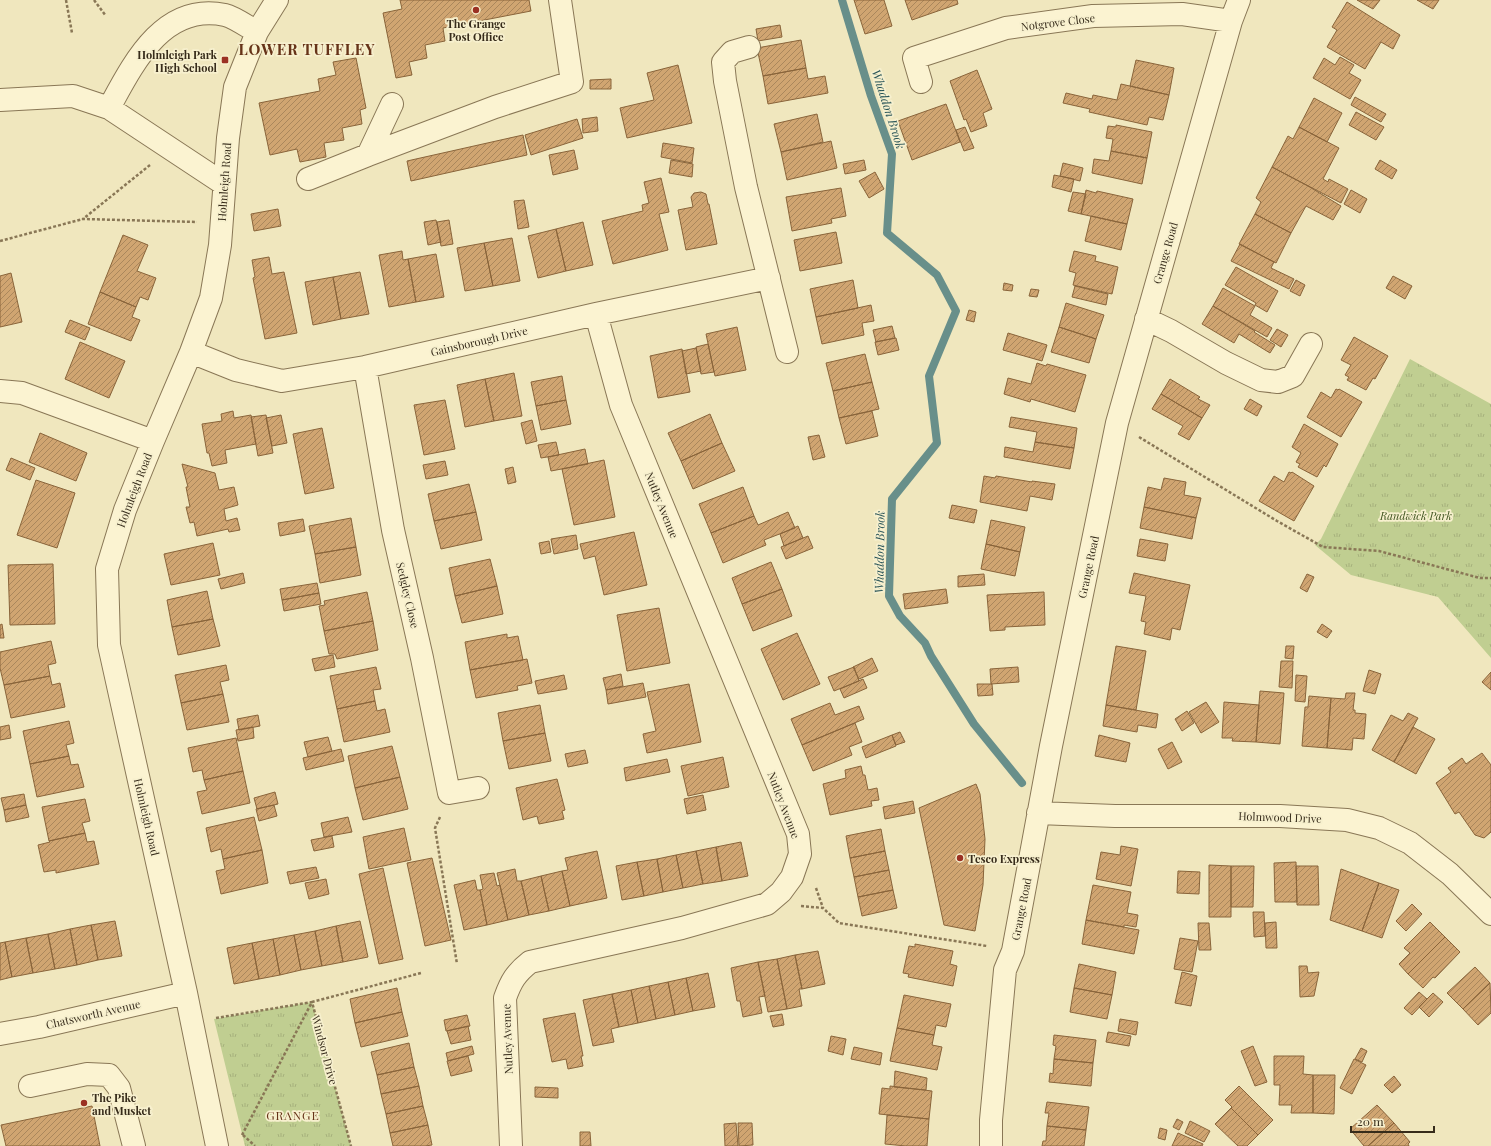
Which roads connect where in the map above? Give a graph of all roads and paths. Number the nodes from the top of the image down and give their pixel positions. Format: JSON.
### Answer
{"nodes":[{"id":1,"x":66,"y":0,"type":"edge"},
{"id":2,"x":94,"y":0,"type":"edge"},
{"id":3,"x":277,"y":0,"type":"edge"},
{"id":4,"x":560,"y":0,"type":"edge"},
{"id":5,"x":1239,"y":0,"type":"edge"},
{"id":6,"x":106,"y":16,"type":"dead end"},
{"id":7,"x":1231,"y":21,"type":"junction"},
{"id":8,"x":257,"y":32,"type":"junction"},
{"id":9,"x":72,"y":33,"type":"dead end"},
{"id":10,"x":749,"y":47,"type":"dead end"},
{"id":11,"x":921,"y":82,"type":"dead end"},
{"id":12,"x":0,"y":100,"type":"edge"},
{"id":13,"x":392,"y":104,"type":"dead end"},
{"id":14,"x":109,"y":108,"type":"junction"},
{"id":15,"x":170,"y":148,"type":"junction"},
{"id":16,"x":368,"y":155,"type":"junction"},
{"id":17,"x":308,"y":179,"type":"dead end"},
{"id":18,"x":224,"y":184,"type":"junction"},
{"id":19,"x":83,"y":219,"type":"junction"},
{"id":20,"x":221,"y":222,"type":"junction"},
{"id":21,"x":0,"y":241,"type":"edge"},
{"id":22,"x":769,"y":278,"type":"junction"},
{"id":23,"x":596,"y":314,"type":"junction"},
{"id":24,"x":1146,"y":319,"type":"junction"},
{"id":25,"x":1311,"y":344,"type":"dead end"},
{"id":26,"x":191,"y":352,"type":"junction"},
{"id":27,"x":787,"y":352,"type":"dead end"},
{"id":28,"x":365,"y":367,"type":"junction"},
{"id":29,"x":0,"y":391,"type":"edge"},
{"id":30,"x":1117,"y":423,"type":"junction"},
{"id":31,"x":153,"y":441,"type":"junction"},
{"id":32,"x":1491,"y":578,"type":"edge"},
{"id":33,"x":478,"y":788,"type":"dead end"},
{"id":34,"x":449,"y":793,"type":"junction"},
{"id":35,"x":1038,"y":813,"type":"junction"},
{"id":36,"x":767,"y":904,"type":"junction"},
{"id":37,"x":1491,"y":914,"type":"edge"},
{"id":38,"x":1013,"y":951,"type":"junction"},
{"id":39,"x":457,"y":964,"type":"dead end"},
{"id":40,"x":421,"y":973,"type":"dead end"},
{"id":41,"x":186,"y":992,"type":"junction"},
{"id":42,"x":312,"y":1002,"type":"junction"},
{"id":43,"x":192,"y":1023,"type":"junction"},
{"id":44,"x":0,"y":1034,"type":"edge"},
{"id":45,"x":30,"y":1086,"type":"dead end"},
{"id":46,"x":243,"y":1135,"type":"junction"},
{"id":47,"x":216,"y":1140,"type":"edge"},
{"id":48,"x":134,"y":1146,"type":"edge"},
{"id":49,"x":255,"y":1146,"type":"edge"},
{"id":50,"x":351,"y":1146,"type":"edge"},
{"id":51,"x":511,"y":1146,"type":"edge"},
{"id":52,"x":990,"y":1146,"type":"edge"}],
"edges":[{"from":1,"to":9,"type":"path"},
{"from":2,"to":6,"type":"path"},
{"from":3,"to":8,"type":"street","name":"Holmleigh Road"},
{"from":4,"to":16,"type":"street"},
{"from":5,"to":7,"type":"street","name":"Grange Road"},
{"from":7,"to":11,"type":"street","name":"Notgrove Close"},
{"from":7,"to":24,"type":"street","name":"Grange Road"},
{"from":8,"to":14,"type":"street"},
{"from":8,"to":18,"type":"street","name":"Holmleigh Road"},
{"from":10,"to":22,"type":"street"},
{"from":12,"to":14,"type":"street"},
{"from":13,"to":16,"type":"street"},
{"from":14,"to":15,"type":"street"},
{"from":15,"to":18,"type":"street"},
{"from":15,"to":19,"type":"path"},
{"from":16,"to":17,"type":"street"},
{"from":18,"to":20,"type":"street","name":"Holmleigh Road"},
{"from":19,"to":20,"type":"path"},
{"from":19,"to":21,"type":"path"},
{"from":20,"to":26,"type":"street","name":"Holmleigh Road"},
{"from":22,"to":23,"type":"street","name":"Gainsborough Drive"},
{"from":22,"to":27,"type":"street"},
{"from":23,"to":28,"type":"street","name":"Gainsborough Drive"},
{"from":23,"to":36,"type":"street","name":"Nutley Avenue"},
{"from":24,"to":25,"type":"street"},
{"from":24,"to":30,"type":"street","name":"Grange Road"},
{"from":26,"to":28,"type":"street","name":"Gainsborough Drive"},
{"from":26,"to":31,"type":"street","name":"Holmleigh Road"},
{"from":28,"to":34,"type":"street","name":"Sedgley Close"},
{"from":29,"to":31,"type":"street"},
{"from":30,"to":32,"type":"path"},
{"from":30,"to":35,"type":"street","name":"Grange Road"},
{"from":31,"to":41,"type":"street","name":"Holmleigh Road"},
{"from":33,"to":34,"type":"street"},
{"from":34,"to":39,"type":"path"},
{"from":35,"to":37,"type":"street","name":"Holmwood Drive"},
{"from":35,"to":38,"type":"street","name":"Grange Road"},
{"from":36,"to":38,"type":"path"},
{"from":36,"to":51,"type":"street","name":"Nutley Avenue"},
{"from":38,"to":52,"type":"street","name":"Grange Road"},
{"from":40,"to":42,"type":"path"},
{"from":41,"to":43,"type":"street"},
{"from":41,"to":44,"type":"street","name":"Chatsworth Avenue"},
{"from":42,"to":43,"type":"path","name":"Windsor Drive"},
{"from":42,"to":46,"type":"path"},
{"from":42,"to":50,"type":"path","name":"Windsor Drive"},
{"from":43,"to":47,"type":"street"},
{"from":45,"to":48,"type":"street"},
{"from":46,"to":47,"type":"path"},
{"from":46,"to":49,"type":"path"}]}
